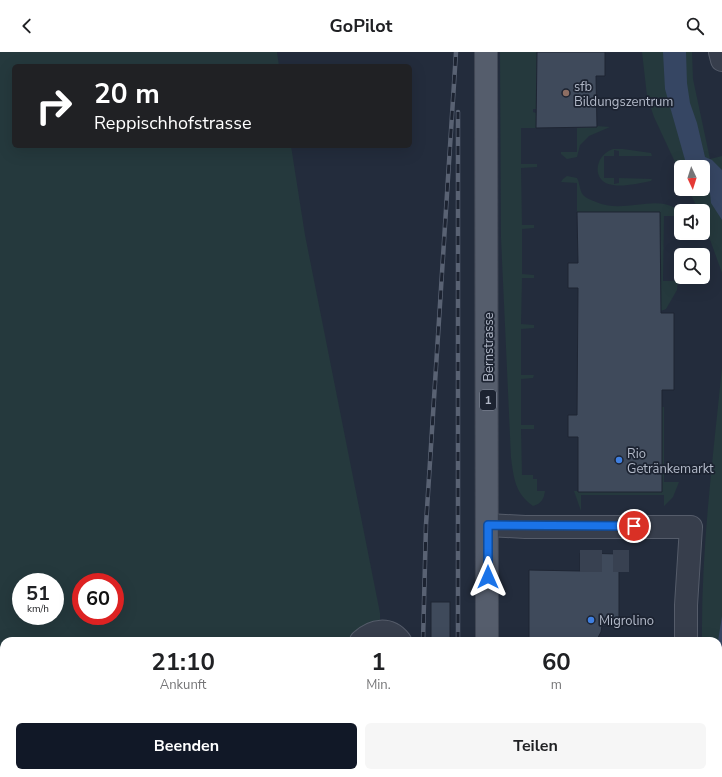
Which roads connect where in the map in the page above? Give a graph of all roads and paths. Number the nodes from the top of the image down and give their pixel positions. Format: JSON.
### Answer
{"nodes":[{"id":1,"x":486,"y":52,"type":"edge"},
{"id":2,"x":720,"y":52,"type":"edge"},
{"id":3,"x":722,"y":60,"type":"edge"},
{"id":4,"x":488,"y":525,"type":"junction"},
{"id":5,"x":366,"y":637,"type":"edge"},
{"id":6,"x":396,"y":637,"type":"edge"},
{"id":7,"x":487,"y":637,"type":"edge"},
{"id":8,"x":686,"y":637,"type":"edge"}],
"edges":[{"from":1,"to":4,"type":"main road","name":"Bernstrasse","number":"1"},
{"from":2,"to":3,"type":"street"},
{"from":4,"to":7,"type":"main road","name":"Bernstrasse","number":"1"},
{"from":4,"to":8,"type":"street"},
{"from":5,"to":6,"type":"street"}]}
